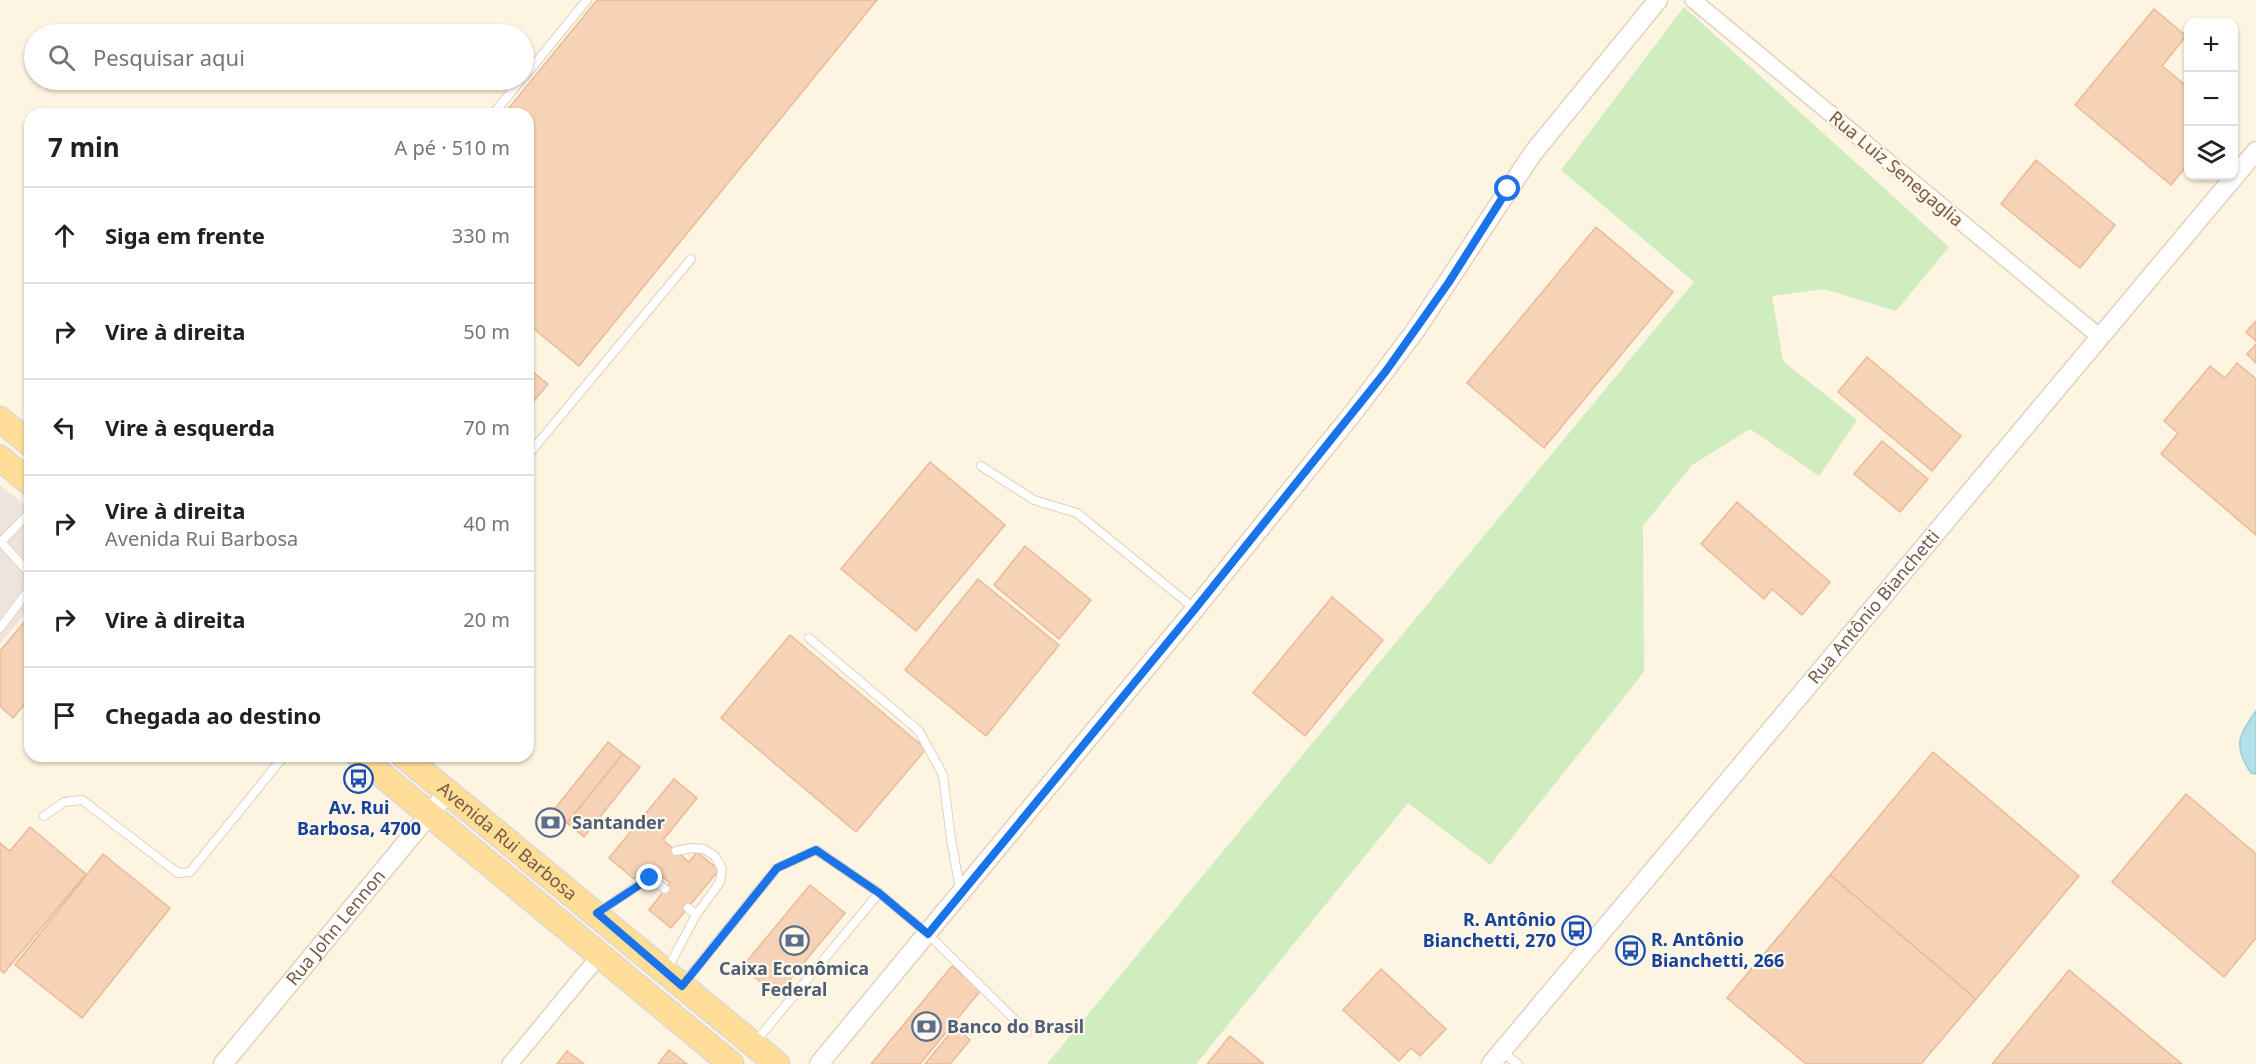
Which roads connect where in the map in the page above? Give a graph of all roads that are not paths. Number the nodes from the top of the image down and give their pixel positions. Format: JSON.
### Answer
{"nodes":[{"id":1,"x":587,"y":0,"type":"edge"},
{"id":2,"x":1658,"y":0,"type":"edge"},
{"id":3,"x":1693,"y":0,"type":"edge"},
{"id":4,"x":534,"y":64,"type":"edge"},
{"id":5,"x":512,"y":90,"type":"edge"},
{"id":6,"x":498,"y":108,"type":"edge"},
{"id":7,"x":2256,"y":151,"type":"edge"},
{"id":8,"x":691,"y":259,"type":"dead end"},
{"id":9,"x":2100,"y":338,"type":"junction"},
{"id":10,"x":0,"y":419,"type":"edge"},
{"id":11,"x":24,"y":439,"type":"edge"},
{"id":12,"x":534,"y":448,"type":"edge"},
{"id":13,"x":0,"y":458,"type":"edge"},
{"id":14,"x":981,"y":466,"type":"dead end"},
{"id":15,"x":24,"y":478,"type":"edge"},
{"id":16,"x":24,"y":518,"type":"edge"},
{"id":17,"x":0,"y":542,"type":"edge"},
{"id":18,"x":24,"y":568,"type":"edge"},
{"id":19,"x":24,"y":596,"type":"edge"},
{"id":20,"x":1195,"y":609,"type":"junction"},
{"id":21,"x":0,"y":628,"type":"edge"},
{"id":22,"x":809,"y":639,"type":"dead end"},
{"id":23,"x":280,"y":762,"type":"edge"},
{"id":24,"x":366,"y":762,"type":"edge"},
{"id":25,"x":411,"y":762,"type":"edge"},
{"id":26,"x":448,"y":792,"type":"junction"},
{"id":27,"x":430,"y":814,"type":"junction"},
{"id":28,"x":44,"y":816,"type":"dead end"},
{"id":29,"x":676,"y":851,"type":"dead end"},
{"id":30,"x":665,"y":890,"type":"dead end"},
{"id":31,"x":879,"y":893,"type":"junction"},
{"id":32,"x":961,"y":894,"type":"junction"},
{"id":33,"x":688,"y":908,"type":"dead end"},
{"id":34,"x":597,"y":913,"type":"junction"},
{"id":35,"x":696,"y":915,"type":"junction"},
{"id":36,"x":928,"y":934,"type":"junction"},
{"id":37,"x":600,"y":955,"type":"junction"},
{"id":38,"x":674,"y":979,"type":"junction"},
{"id":39,"x":1027,"y":1032,"type":"dead end"},
{"id":40,"x":753,"y":1044,"type":"junction"},
{"id":41,"x":1497,"y":1058,"type":"edge"},
{"id":42,"x":224,"y":1064,"type":"edge"},
{"id":43,"x":510,"y":1064,"type":"edge"},
{"id":44,"x":731,"y":1064,"type":"edge"},
{"id":45,"x":777,"y":1064,"type":"edge"},
{"id":46,"x":819,"y":1064,"type":"edge"},
{"id":47,"x":1518,"y":1064,"type":"edge"}],
"edges":[{"from":1,"to":4,"type":"lane"},
{"from":2,"to":20,"type":"street"},
{"from":3,"to":9,"type":"street","name":"Rua Luiz Senegaglia"},
{"from":5,"to":6,"type":"lane"},
{"from":7,"to":9,"type":"street","name":"Rua Antônio Bianchetti"},
{"from":8,"to":12,"type":"lane"},
{"from":9,"to":41,"type":"street","name":"Rua Antônio Bianchetti"},
{"from":10,"to":11,"type":"main road"},
{"from":13,"to":15,"type":"main road"},
{"from":14,"to":20,"type":"lane"},
{"from":16,"to":17,"type":"lane"},
{"from":17,"to":18,"type":"lane"},
{"from":19,"to":21,"type":"lane"},
{"from":20,"to":32,"type":"street"},
{"from":22,"to":32,"type":"lane"},
{"from":23,"to":28,"type":"lane"},
{"from":24,"to":27,"type":"main road","name":"Avenida Rui Barbosa"},
{"from":25,"to":26,"type":"main road","name":"Avenida Rui Barbosa"},
{"from":26,"to":27,"type":"street","name":"Rua John Lennon"},
{"from":26,"to":34,"type":"main road","name":"Avenida Rui Barbosa"},
{"from":27,"to":37,"type":"main road","name":"Avenida Rui Barbosa"},
{"from":27,"to":42,"type":"street","name":"Rua John Lennon"},
{"from":29,"to":35,"type":"lane"},
{"from":30,"to":34,"type":"lane"},
{"from":31,"to":36,"type":"lane"},
{"from":31,"to":38,"type":"lane"},
{"from":31,"to":40,"type":"lane"},
{"from":32,"to":36,"type":"street"},
{"from":33,"to":35,"type":"lane"},
{"from":34,"to":38,"type":"main road","name":"Avenida Rui Barbosa"},
{"from":35,"to":38,"type":"lane"},
{"from":36,"to":39,"type":"lane"},
{"from":36,"to":46,"type":"street"},
{"from":37,"to":43,"type":"street"},
{"from":37,"to":44,"type":"main road","name":"Avenida Rui Barbosa"},
{"from":38,"to":40,"type":"main road","name":"Avenida Rui Barbosa"},
{"from":40,"to":45,"type":"main road","name":"Avenida Rui Barbosa"},
{"from":41,"to":47,"type":"lane"}]}
